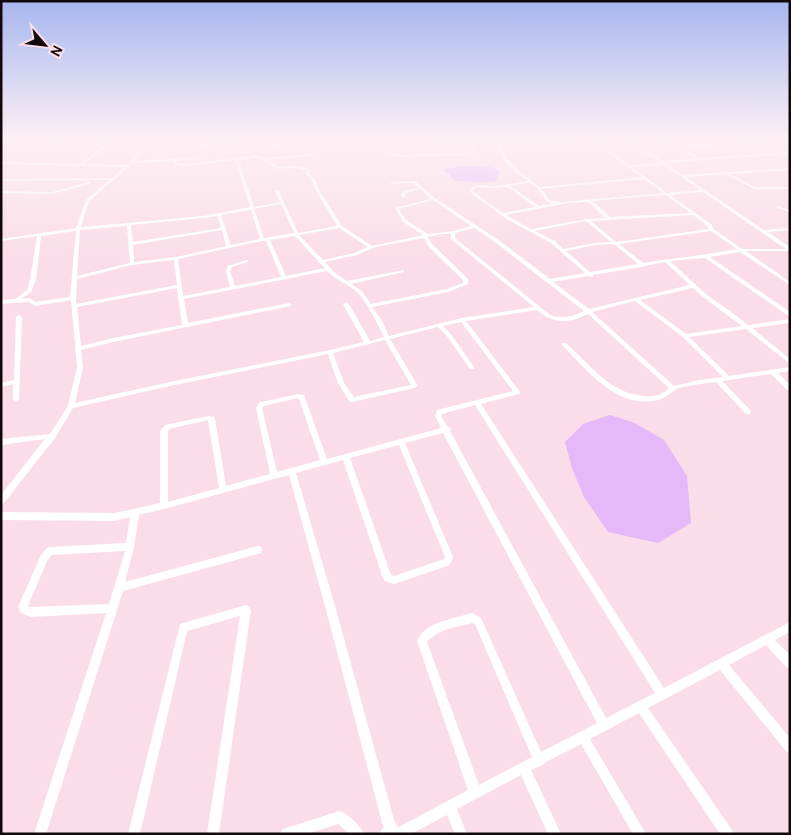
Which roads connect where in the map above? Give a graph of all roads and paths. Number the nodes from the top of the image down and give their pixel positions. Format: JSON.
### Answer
{"nodes":[{"id":1,"x":101,"y":179,"type":"junction"},
{"id":2,"x":112,"y":179,"type":"joint"},
{"id":3,"x":244,"y":179,"type":"edge"},
{"id":4,"x":313,"y":179,"type":"edge"},
{"id":5,"x":527,"y":179,"type":"edge"},
{"id":6,"x":635,"y":179,"type":"edge"},
{"id":7,"x":646,"y":179,"type":"edge"},
{"id":8,"x":685,"y":179,"type":"edge"},
{"id":9,"x":737,"y":179,"type":"edge"},
{"id":10,"x":1,"y":180,"type":"edge"},
{"id":11,"x":40,"y":180,"type":"junction"},
{"id":12,"x":392,"y":182,"type":"dead end"},
{"id":13,"x":530,"y":182,"type":"junction"},
{"id":14,"x":505,"y":185,"type":"junction"},
{"id":15,"x":422,"y":188,"type":"junction"},
{"id":16,"x":539,"y":188,"type":"junction"},
{"id":17,"x":789,"y":188,"type":"edge"},
{"id":18,"x":277,"y":191,"type":"dead end"},
{"id":19,"x":702,"y":191,"type":"junction"},
{"id":20,"x":1,"y":192,"type":"edge"},
{"id":21,"x":11,"y":192,"type":"junction"},
{"id":22,"x":24,"y":192,"type":"junction"},
{"id":23,"x":667,"y":193,"type":"junction"},
{"id":24,"x":1,"y":196,"type":"edge"},
{"id":25,"x":404,"y":197,"type":"dead end"},
{"id":26,"x":434,"y":200,"type":"junction"},
{"id":27,"x":590,"y":201,"type":"junction"},
{"id":28,"x":282,"y":203,"type":"junction"},
{"id":29,"x":563,"y":203,"type":"junction"},
{"id":30,"x":253,"y":206,"type":"junction"},
{"id":31,"x":537,"y":206,"type":"junction"},
{"id":32,"x":778,"y":208,"type":"dead end"},
{"id":33,"x":790,"y":212,"type":"edge"},
{"id":34,"x":502,"y":214,"type":"junction"},
{"id":35,"x":694,"y":214,"type":"junction"},
{"id":36,"x":219,"y":215,"type":"junction"},
{"id":37,"x":608,"y":218,"type":"junction"},
{"id":38,"x":587,"y":220,"type":"junction"},
{"id":39,"x":129,"y":225,"type":"junction"},
{"id":40,"x":475,"y":226,"type":"junction"},
{"id":41,"x":340,"y":227,"type":"junction"},
{"id":42,"x":78,"y":229,"type":"junction"},
{"id":43,"x":222,"y":229,"type":"junction"},
{"id":44,"x":790,"y":229,"type":"edge"},
{"id":45,"x":532,"y":230,"type":"junction"},
{"id":46,"x":712,"y":230,"type":"junction"},
{"id":47,"x":763,"y":231,"type":"junction"},
{"id":48,"x":453,"y":232,"type":"junction"},
{"id":49,"x":296,"y":234,"type":"junction"},
{"id":50,"x":39,"y":235,"type":"junction"},
{"id":51,"x":426,"y":236,"type":"junction"},
{"id":52,"x":1,"y":240,"type":"edge"},
{"id":53,"x":264,"y":240,"type":"junction"},
{"id":54,"x":615,"y":243,"type":"junction"},
{"id":55,"x":131,"y":244,"type":"junction"},
{"id":56,"x":229,"y":247,"type":"junction"},
{"id":57,"x":371,"y":247,"type":"junction"},
{"id":58,"x":564,"y":250,"type":"junction"},
{"id":59,"x":742,"y":250,"type":"junction"},
{"id":60,"x":790,"y":250,"type":"edge"},
{"id":61,"x":706,"y":256,"type":"junction"},
{"id":62,"x":176,"y":258,"type":"junction"},
{"id":63,"x":246,"y":261,"type":"dead end"},
{"id":64,"x":667,"y":261,"type":"junction"},
{"id":65,"x":320,"y":262,"type":"junction"},
{"id":66,"x":132,"y":264,"type":"junction"},
{"id":67,"x":643,"y":266,"type":"junction"},
{"id":68,"x":329,"y":269,"type":"junction"},
{"id":69,"x":402,"y":271,"type":"dead end"},
{"id":70,"x":591,"y":276,"type":"junction"},
{"id":71,"x":284,"y":277,"type":"junction"},
{"id":72,"x":685,"y":277,"type":"junction"},
{"id":73,"x":76,"y":278,"type":"junction"},
{"id":74,"x":550,"y":281,"type":"junction"},
{"id":75,"x":347,"y":283,"type":"junction"},
{"id":76,"x":790,"y":284,"type":"edge"},
{"id":77,"x":179,"y":286,"type":"junction"},
{"id":78,"x":232,"y":286,"type":"junction"},
{"id":79,"x":693,"y":286,"type":"junction"},
{"id":80,"x":686,"y":288,"type":"junction"},
{"id":81,"x":73,"y":298,"type":"junction"},
{"id":82,"x":181,"y":298,"type":"junction"},
{"id":83,"x":18,"y":300,"type":"junction"},
{"id":84,"x":637,"y":300,"type":"junction"},
{"id":85,"x":1,"y":302,"type":"edge"},
{"id":86,"x":346,"y":304,"type":"dead end"},
{"id":87,"x":288,"y":305,"type":"dead end"},
{"id":88,"x":74,"y":306,"type":"junction"},
{"id":89,"x":369,"y":306,"type":"junction"},
{"id":90,"x":538,"y":308,"type":"junction"},
{"id":91,"x":588,"y":311,"type":"junction"},
{"id":92,"x":790,"y":315,"type":"edge"},
{"id":93,"x":19,"y":318,"type":"dead end"},
{"id":94,"x":462,"y":320,"type":"junction"},
{"id":95,"x":790,"y":321,"type":"edge"},
{"id":96,"x":185,"y":325,"type":"junction"},
{"id":97,"x":440,"y":325,"type":"junction"},
{"id":98,"x":745,"y":327,"type":"junction"},
{"id":99,"x":685,"y":336,"type":"junction"},
{"id":100,"x":388,"y":339,"type":"junction"},
{"id":101,"x":368,"y":343,"type":"junction"},
{"id":102,"x":564,"y":344,"type":"dead end"},
{"id":103,"x":78,"y":349,"type":"junction"},
{"id":104,"x":330,"y":352,"type":"junction"},
{"id":105,"x":790,"y":362,"type":"edge"},
{"id":106,"x":472,"y":368,"type":"dead end"},
{"id":107,"x":790,"y":369,"type":"edge"},
{"id":108,"x":773,"y":372,"type":"junction"},
{"id":109,"x":728,"y":378,"type":"junction"},
{"id":110,"x":718,"y":380,"type":"junction"},
{"id":111,"x":17,"y":381,"type":"junction"},
{"id":112,"x":1,"y":385,"type":"edge"},
{"id":113,"x":673,"y":388,"type":"junction"},
{"id":114,"x":790,"y":389,"type":"edge"},
{"id":115,"x":16,"y":400,"type":"dead end"},
{"id":116,"x":477,"y":403,"type":"junction"},
{"id":117,"x":71,"y":406,"type":"junction"},
{"id":118,"x":748,"y":412,"type":"dead end"},
{"id":119,"x":446,"y":429,"type":"junction"},
{"id":120,"x":52,"y":436,"type":"junction"},
{"id":121,"x":1,"y":442,"type":"edge"},
{"id":122,"x":400,"y":442,"type":"junction"},
{"id":123,"x":346,"y":458,"type":"junction"},
{"id":124,"x":325,"y":463,"type":"junction"},
{"id":125,"x":292,"y":471,"type":"junction"},
{"id":126,"x":274,"y":476,"type":"junction"},
{"id":127,"x":223,"y":490,"type":"junction"},
{"id":128,"x":1,"y":501,"type":"edge"},
{"id":129,"x":164,"y":506,"type":"junction"},
{"id":130,"x":135,"y":512,"type":"junction"},
{"id":131,"x":1,"y":516,"type":"edge"},
{"id":132,"x":130,"y":547,"type":"junction"},
{"id":133,"x":258,"y":550,"type":"dead end"},
{"id":134,"x":119,"y":588,"type":"junction"},
{"id":135,"x":113,"y":608,"type":"junction"},
{"id":136,"x":790,"y":627,"type":"edge"},
{"id":137,"x":768,"y":640,"type":"junction"},
{"id":138,"x":790,"y":663,"type":"edge"},
{"id":139,"x":722,"y":664,"type":"junction"},
{"id":140,"x":662,"y":695,"type":"junction"},
{"id":141,"x":641,"y":706,"type":"junction"},
{"id":142,"x":604,"y":725,"type":"junction"},
{"id":143,"x":583,"y":737,"type":"junction"},
{"id":144,"x":790,"y":747,"type":"edge"},
{"id":145,"x":539,"y":761,"type":"junction"},
{"id":146,"x":524,"y":769,"type":"junction"},
{"id":147,"x":475,"y":792,"type":"junction"},
{"id":148,"x":450,"y":806,"type":"junction"},
{"id":149,"x":389,"y":833,"type":"edge"},
{"id":150,"x":40,"y":834,"type":"edge"},
{"id":151,"x":134,"y":834,"type":"edge"},
{"id":152,"x":213,"y":834,"type":"edge"},
{"id":153,"x":286,"y":834,"type":"edge"},
{"id":154,"x":358,"y":834,"type":"edge"},
{"id":155,"x":461,"y":834,"type":"edge"},
{"id":156,"x":555,"y":834,"type":"edge"},
{"id":157,"x":640,"y":834,"type":"edge"},
{"id":158,"x":728,"y":834,"type":"edge"}],
"edges":[{"from":1,"to":2,"type":"street"},
{"from":1,"to":11,"type":"street"},
{"from":1,"to":22,"type":"street"},
{"from":2,"to":42,"type":"street"},
{"from":3,"to":30,"type":"street"},
{"from":4,"to":41,"type":"street"},
{"from":5,"to":13,"type":"street"},
{"from":6,"to":16,"type":"street"},
{"from":7,"to":23,"type":"street"},
{"from":8,"to":19,"type":"street"},
{"from":9,"to":17,"type":"street"},
{"from":10,"to":11,"type":"street"},
{"from":11,"to":22,"type":"street"},
{"from":12,"to":15,"type":"street"},
{"from":13,"to":14,"type":"street"},
{"from":13,"to":16,"type":"street"},
{"from":14,"to":31,"type":"street"},
{"from":14,"to":34,"type":"street"},
{"from":15,"to":25,"type":"street"},
{"from":15,"to":26,"type":"street"},
{"from":16,"to":29,"type":"street"},
{"from":18,"to":28,"type":"street"},
{"from":19,"to":23,"type":"street"},
{"from":19,"to":47,"type":"street"},
{"from":20,"to":21,"type":"street"},
{"from":21,"to":22,"type":"street"},
{"from":21,"to":24,"type":"street"},
{"from":23,"to":27,"type":"street"},
{"from":23,"to":35,"type":"street"},
{"from":26,"to":40,"type":"street"},
{"from":26,"to":51,"type":"street"},
{"from":27,"to":29,"type":"street"},
{"from":27,"to":37,"type":"street"},
{"from":28,"to":30,"type":"street"},
{"from":28,"to":49,"type":"street"},
{"from":29,"to":31,"type":"street"},
{"from":30,"to":36,"type":"street"},
{"from":30,"to":53,"type":"street"},
{"from":31,"to":34,"type":"street"},
{"from":32,"to":33,"type":"street"},
{"from":34,"to":45,"type":"street"},
{"from":35,"to":37,"type":"street"},
{"from":35,"to":46,"type":"street"},
{"from":36,"to":39,"type":"street"},
{"from":36,"to":43,"type":"street"},
{"from":37,"to":38,"type":"street"},
{"from":38,"to":45,"type":"street"},
{"from":38,"to":54,"type":"street"},
{"from":39,"to":42,"type":"street"},
{"from":39,"to":55,"type":"street"},
{"from":40,"to":48,"type":"street"},
{"from":40,"to":74,"type":"street"},
{"from":41,"to":49,"type":"street"},
{"from":41,"to":57,"type":"street"},
{"from":42,"to":50,"type":"street"},
{"from":42,"to":73,"type":"street"},
{"from":43,"to":55,"type":"street"},
{"from":43,"to":56,"type":"street"},
{"from":44,"to":47,"type":"street"},
{"from":45,"to":58,"type":"street"},
{"from":46,"to":54,"type":"street"},
{"from":46,"to":59,"type":"street"},
{"from":47,"to":60,"type":"street"},
{"from":48,"to":51,"type":"street"},
{"from":48,"to":90,"type":"street"},
{"from":49,"to":53,"type":"street"},
{"from":49,"to":65,"type":"street"},
{"from":50,"to":52,"type":"street"},
{"from":50,"to":83,"type":"street"},
{"from":51,"to":57,"type":"street"},
{"from":51,"to":89,"type":"street"},
{"from":53,"to":56,"type":"street"},
{"from":53,"to":71,"type":"street"},
{"from":54,"to":58,"type":"street"},
{"from":54,"to":67,"type":"street"},
{"from":55,"to":66,"type":"street"},
{"from":56,"to":62,"type":"street"},
{"from":57,"to":65,"type":"street"},
{"from":58,"to":70,"type":"street"},
{"from":59,"to":60,"type":"street"},
{"from":59,"to":61,"type":"street"},
{"from":59,"to":76,"type":"street"},
{"from":61,"to":64,"type":"street"},
{"from":61,"to":92,"type":"street"},
{"from":62,"to":66,"type":"street"},
{"from":62,"to":77,"type":"street"},
{"from":63,"to":78,"type":"street"},
{"from":64,"to":67,"type":"street"},
{"from":64,"to":72,"type":"street"},
{"from":65,"to":68,"type":"street"},
{"from":66,"to":73,"type":"street"},
{"from":67,"to":70,"type":"street"},
{"from":68,"to":71,"type":"street"},
{"from":68,"to":75,"type":"street"},
{"from":69,"to":75,"type":"street"},
{"from":70,"to":74,"type":"street"},
{"from":71,"to":78,"type":"street"},
{"from":72,"to":79,"type":"street"},
{"from":72,"to":80,"type":"street"},
{"from":73,"to":81,"type":"street"},
{"from":74,"to":91,"type":"street"},
{"from":75,"to":89,"type":"street"},
{"from":77,"to":82,"type":"street"},
{"from":77,"to":88,"type":"street"},
{"from":78,"to":82,"type":"street"},
{"from":79,"to":80,"type":"street"},
{"from":79,"to":98,"type":"street"},
{"from":80,"to":84,"type":"street"},
{"from":81,"to":83,"type":"street"},
{"from":81,"to":88,"type":"street"},
{"from":82,"to":96,"type":"street"},
{"from":83,"to":85,"type":"street"},
{"from":84,"to":91,"type":"street"},
{"from":84,"to":99,"type":"street"},
{"from":86,"to":101,"type":"street"},
{"from":87,"to":96,"type":"street"},
{"from":88,"to":103,"type":"street"},
{"from":89,"to":100,"type":"street"},
{"from":90,"to":91,"type":"street"},
{"from":90,"to":94,"type":"street"},
{"from":91,"to":113,"type":"street"},
{"from":93,"to":111,"type":"street"},
{"from":94,"to":97,"type":"street"},
{"from":94,"to":116,"type":"street"},
{"from":95,"to":98,"type":"street"},
{"from":96,"to":103,"type":"street"},
{"from":97,"to":100,"type":"street"},
{"from":97,"to":106,"type":"street"},
{"from":98,"to":99,"type":"street"},
{"from":98,"to":105,"type":"street"},
{"from":99,"to":109,"type":"street"},
{"from":100,"to":101,"type":"street"},
{"from":100,"to":104,"type":"street"},
{"from":101,"to":104,"type":"street"},
{"from":102,"to":113,"type":"street"},
{"from":103,"to":117,"type":"street"},
{"from":104,"to":117,"type":"street"},
{"from":107,"to":108,"type":"street"},
{"from":108,"to":109,"type":"street"},
{"from":108,"to":114,"type":"street"},
{"from":109,"to":110,"type":"street"},
{"from":110,"to":113,"type":"street"},
{"from":110,"to":118,"type":"street"},
{"from":111,"to":112,"type":"street"},
{"from":111,"to":115,"type":"street"},
{"from":116,"to":119,"type":"street"},
{"from":116,"to":140,"type":"street"},
{"from":117,"to":120,"type":"street"},
{"from":119,"to":122,"type":"street"},
{"from":119,"to":142,"type":"street"},
{"from":120,"to":121,"type":"street"},
{"from":120,"to":128,"type":"street"},
{"from":122,"to":123,"type":"street"},
{"from":122,"to":123,"type":"street"},
{"from":123,"to":124,"type":"street"},
{"from":124,"to":125,"type":"street"},
{"from":124,"to":126,"type":"street"},
{"from":125,"to":126,"type":"street"},
{"from":125,"to":149,"type":"street"},
{"from":126,"to":127,"type":"street"},
{"from":127,"to":129,"type":"street"},
{"from":127,"to":129,"type":"street"},
{"from":129,"to":130,"type":"street"},
{"from":130,"to":131,"type":"street"},
{"from":130,"to":132,"type":"street"},
{"from":132,"to":134,"type":"street"},
{"from":132,"to":135,"type":"street"},
{"from":133,"to":134,"type":"street"},
{"from":134,"to":135,"type":"street"},
{"from":135,"to":150,"type":"street"},
{"from":136,"to":137,"type":"street"},
{"from":137,"to":138,"type":"street"},
{"from":137,"to":139,"type":"street"},
{"from":139,"to":140,"type":"street"},
{"from":139,"to":144,"type":"street"},
{"from":140,"to":141,"type":"street"},
{"from":141,"to":142,"type":"street"},
{"from":141,"to":158,"type":"street"},
{"from":142,"to":143,"type":"street"},
{"from":143,"to":145,"type":"street"},
{"from":143,"to":157,"type":"street"},
{"from":145,"to":146,"type":"street"},
{"from":145,"to":147,"type":"street"},
{"from":146,"to":147,"type":"street"},
{"from":146,"to":156,"type":"street"},
{"from":147,"to":148,"type":"street"},
{"from":148,"to":149,"type":"street"},
{"from":148,"to":155,"type":"street"},
{"from":151,"to":152,"type":"street"},
{"from":153,"to":154,"type":"street"}]}
